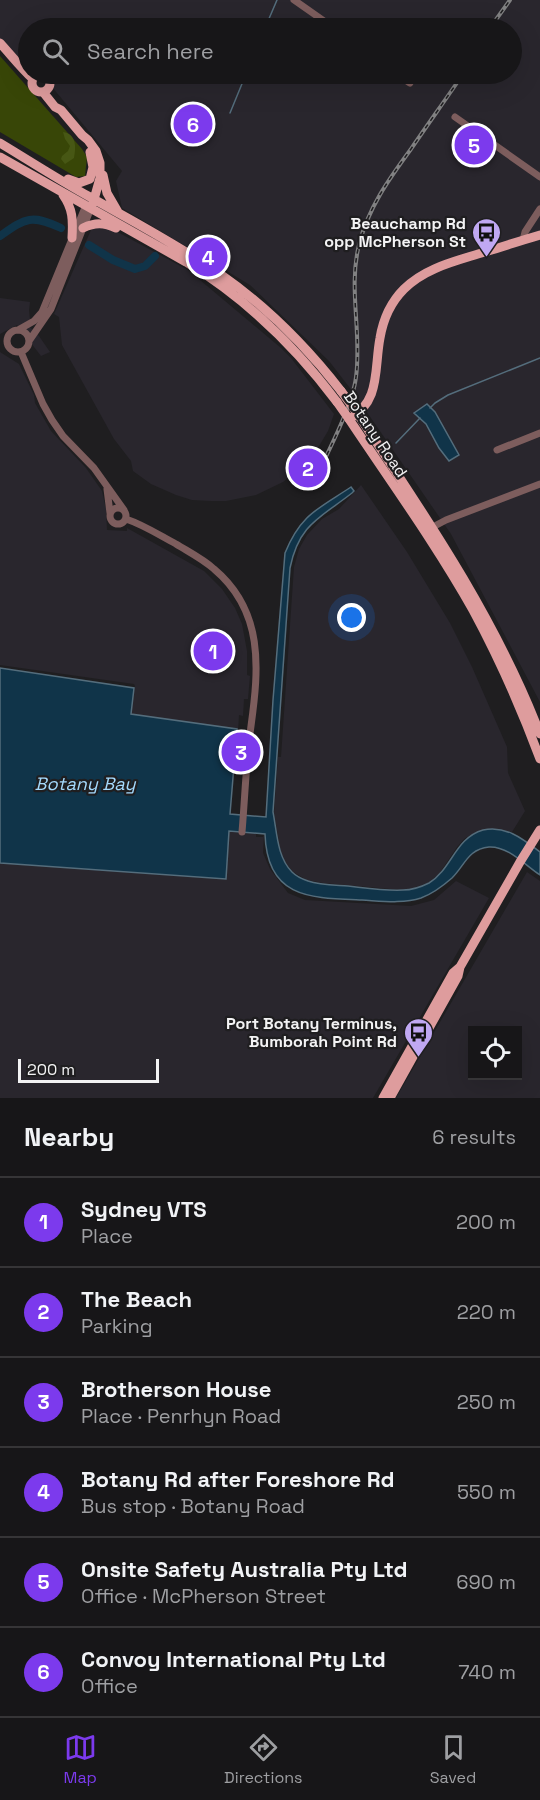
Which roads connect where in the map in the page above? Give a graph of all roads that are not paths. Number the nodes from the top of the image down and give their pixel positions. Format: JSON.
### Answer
{"nodes":[{"id":1,"x":294,"y":0,"type":"edge"},
{"id":2,"x":320,"y":18,"type":"edge"},
{"id":3,"x":0,"y":43,"type":"edge"},
{"id":4,"x":17,"y":62,"type":"edge"},
{"id":5,"x":32,"y":84,"type":"edge"},
{"id":6,"x":49,"y":84,"type":"edge"},
{"id":7,"x":46,"y":90,"type":"junction"},
{"id":8,"x":455,"y":117,"type":"dead end"},
{"id":9,"x":82,"y":135,"type":"junction"},
{"id":10,"x":0,"y":142,"type":"edge"},
{"id":11,"x":90,"y":152,"type":"junction"},
{"id":12,"x":0,"y":157,"type":"edge"},
{"id":13,"x":100,"y":164,"type":"junction"},
{"id":14,"x":49,"y":172,"type":"junction"},
{"id":15,"x":540,"y":177,"type":"edge"},
{"id":16,"x":60,"y":191,"type":"junction"},
{"id":17,"x":90,"y":203,"type":"junction"},
{"id":18,"x":540,"y":209,"type":"edge"},
{"id":19,"x":120,"y":214,"type":"junction"},
{"id":20,"x":83,"y":228,"type":"junction"},
{"id":21,"x":540,"y":235,"type":"edge"},
{"id":22,"x":72,"y":238,"type":"junction"},
{"id":23,"x":523,"y":240,"type":"junction"},
{"id":24,"x":152,"y":243,"type":"junction"},
{"id":25,"x":44,"y":314,"type":"junction"},
{"id":26,"x":18,"y":330,"type":"junction"},
{"id":27,"x":4,"y":337,"type":"edge"},
{"id":28,"x":29,"y":343,"type":"junction"},
{"id":29,"x":4,"y":346,"type":"edge"},
{"id":30,"x":21,"y":352,"type":"junction"},
{"id":31,"x":30,"y":372,"type":"junction"},
{"id":32,"x":354,"y":414,"type":"junction"},
{"id":33,"x":540,"y":433,"type":"edge"},
{"id":34,"x":497,"y":450,"type":"dead end"},
{"id":35,"x":540,"y":484,"type":"edge"},
{"id":36,"x":106,"y":487,"type":"junction"},
{"id":37,"x":124,"y":510,"type":"junction"},
{"id":38,"x":110,"y":513,"type":"junction"},
{"id":39,"x":126,"y":519,"type":"junction"},
{"id":40,"x":428,"y":530,"type":"junction"},
{"id":41,"x":540,"y":734,"type":"edge"},
{"id":42,"x":540,"y":759,"type":"edge"},
{"id":43,"x":540,"y":830,"type":"edge"},
{"id":44,"x":242,"y":832,"type":"dead end"},
{"id":45,"x":535,"y":842,"type":"edge"},
{"id":46,"x":424,"y":1032,"type":"junction"},
{"id":47,"x":383,"y":1098,"type":"edge"},
{"id":48,"x":390,"y":1098,"type":"edge"}],
"edges":[{"from":1,"to":2,"type":"street"},
{"from":3,"to":4,"type":"main road"},
{"from":5,"to":7,"type":"main road"},
{"from":6,"to":7,"type":"main road"},
{"from":7,"to":9,"type":"main road"},
{"from":8,"to":15,"type":"street"},
{"from":9,"to":11,"type":"main road"},
{"from":9,"to":13,"type":"main road"},
{"from":10,"to":14,"type":"main road"},
{"from":11,"to":14,"type":"main road"},
{"from":11,"to":17,"type":"main road"},
{"from":12,"to":16,"type":"main road"},
{"from":13,"to":17,"type":"main road"},
{"from":13,"to":19,"type":"main road"},
{"from":14,"to":17,"type":"main road"},
{"from":16,"to":17,"type":"main road"},
{"from":16,"to":22,"type":"main road"},
{"from":17,"to":19,"type":"main road","name":"Botany Road"},
{"from":17,"to":20,"type":"street"},
{"from":17,"to":22,"type":"street"},
{"from":17,"to":24,"type":"main road","name":"Botany Road"},
{"from":18,"to":23,"type":"street"},
{"from":19,"to":32,"type":"main road","name":"Botany Road","bridge":true},
{"from":20,"to":24,"type":"main road"},
{"from":20,"to":25,"type":"street"},
{"from":21,"to":23,"type":"main road"},
{"from":22,"to":25,"type":"street"},
{"from":23,"to":32,"type":"main road"},
{"from":24,"to":32,"type":"main road","name":"Botany Road","bridge":true},
{"from":25,"to":26,"type":"street"},
{"from":25,"to":28,"type":"street"},
{"from":26,"to":27,"type":"street"},
{"from":26,"to":28,"type":"street"},
{"from":27,"to":29,"type":"street"},
{"from":28,"to":30,"type":"street"},
{"from":28,"to":31,"type":"street"},
{"from":29,"to":30,"type":"street"},
{"from":30,"to":31,"type":"street"},
{"from":31,"to":36,"type":"street"},
{"from":32,"to":40,"type":"main road","name":"Botany Road"},
{"from":33,"to":34,"type":"street"},
{"from":35,"to":40,"type":"street"},
{"from":36,"to":37,"type":"street"},
{"from":36,"to":38,"type":"street"},
{"from":37,"to":38,"type":"street"},
{"from":37,"to":39,"type":"street"},
{"from":38,"to":39,"type":"street"},
{"from":39,"to":44,"type":"street"},
{"from":40,"to":41,"type":"main road","name":"Botany Road"},
{"from":40,"to":42,"type":"main road","name":"Botany Road"},
{"from":43,"to":45,"type":"main road"},
{"from":45,"to":46,"type":"main road"},
{"from":46,"to":47,"type":"main road"},
{"from":46,"to":48,"type":"main road"}]}
